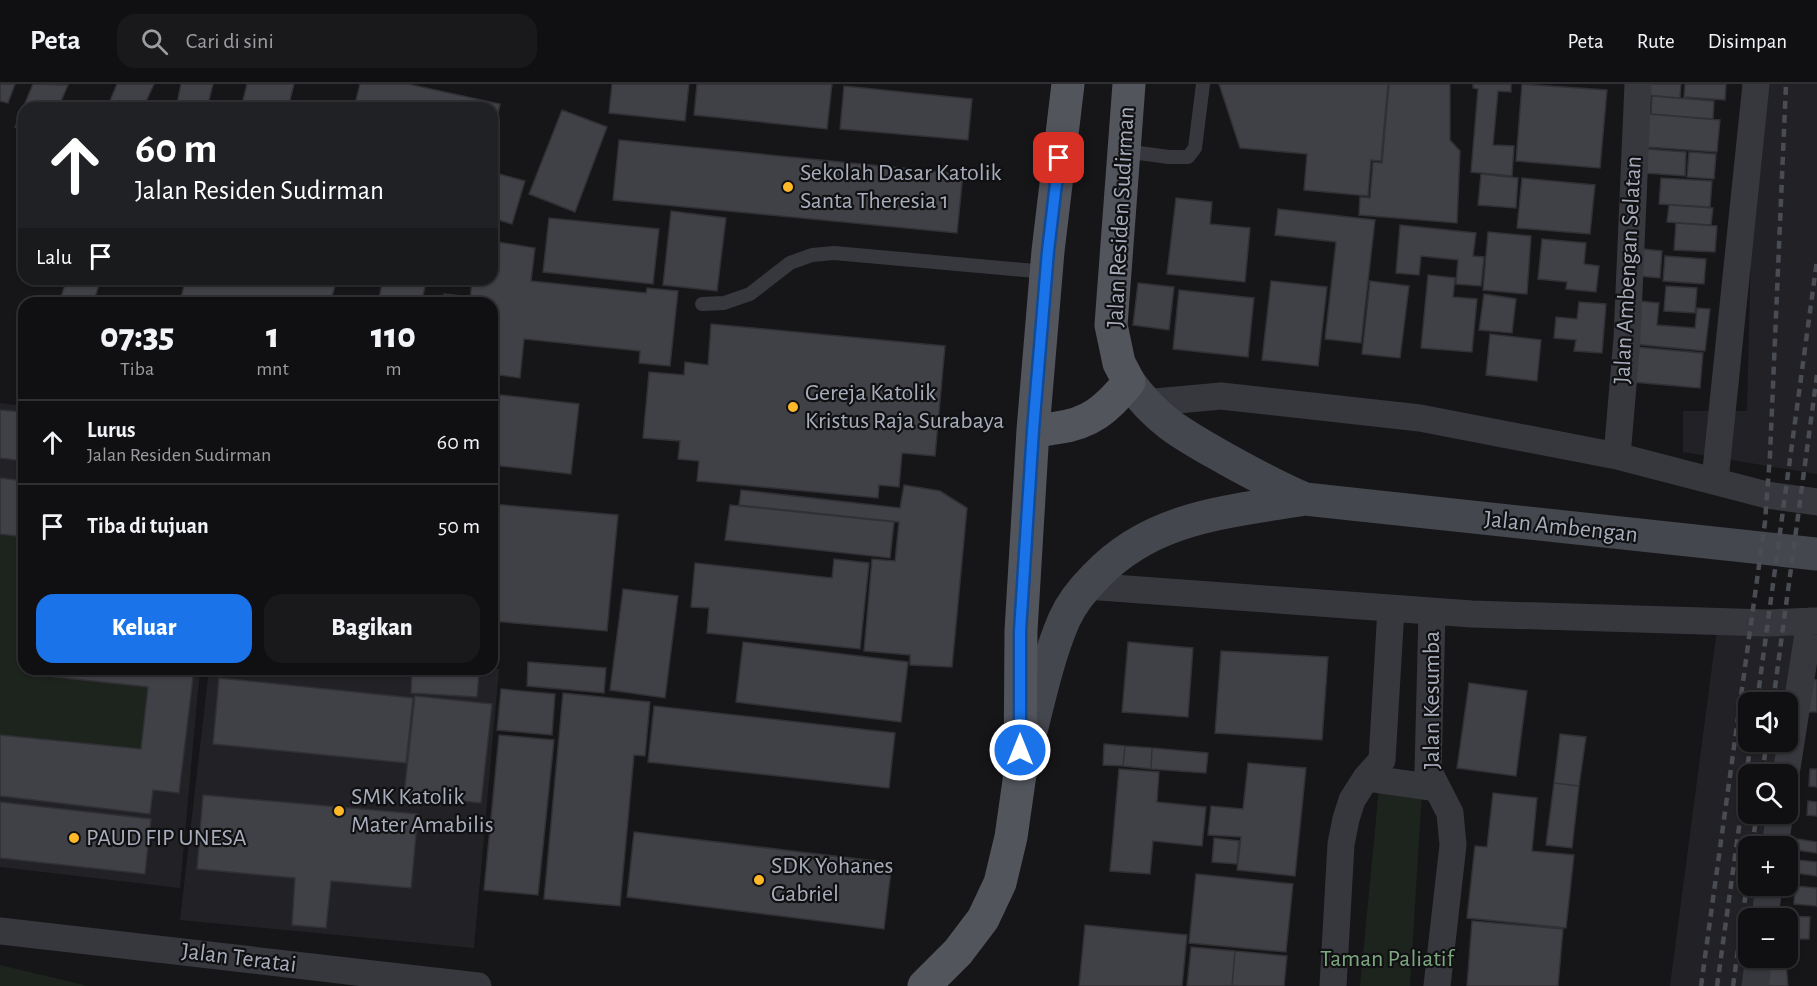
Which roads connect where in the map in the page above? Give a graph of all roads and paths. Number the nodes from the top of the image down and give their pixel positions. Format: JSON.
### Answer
{"nodes":[{"id":1,"x":1068,"y":84,"type":"edge"},
{"id":2,"x":1129,"y":84,"type":"edge"},
{"id":3,"x":1203,"y":84,"type":"edge"},
{"id":4,"x":1638,"y":84,"type":"edge"},
{"id":5,"x":1756,"y":84,"type":"edge"},
{"id":6,"x":1124,"y":151,"type":"junction"},
{"id":7,"x":1047,"y":272,"type":"junction"},
{"id":8,"x":702,"y":304,"type":"dead end"},
{"id":9,"x":1136,"y":393,"type":"junction"},
{"id":10,"x":1033,"y":430,"type":"junction"},
{"id":11,"x":1617,"y":456,"type":"junction"},
{"id":12,"x":1715,"y":480,"type":"junction"},
{"id":13,"x":1305,"y":500,"type":"junction"},
{"id":14,"x":1817,"y":502,"type":"edge"},
{"id":15,"x":1817,"y":554,"type":"edge"},
{"id":16,"x":1086,"y":586,"type":"junction"},
{"id":17,"x":1391,"y":609,"type":"junction"},
{"id":18,"x":1432,"y":612,"type":"junction"},
{"id":19,"x":1814,"y":621,"type":"edge"},
{"id":20,"x":1788,"y":764,"type":"edge"},
{"id":21,"x":1020,"y":774,"type":"junction"},
{"id":22,"x":1366,"y":778,"type":"junction"},
{"id":23,"x":1436,"y":788,"type":"junction"},
{"id":24,"x":0,"y":931,"type":"edge"},
{"id":25,"x":1757,"y":968,"type":"edge"},
{"id":26,"x":478,"y":986,"type":"edge"},
{"id":27,"x":924,"y":986,"type":"edge"},
{"id":28,"x":1333,"y":986,"type":"edge"},
{"id":29,"x":1437,"y":986,"type":"edge"},
{"id":30,"x":1755,"y":986,"type":"edge"}],
"edges":[{"from":1,"to":7,"type":"main road"},
{"from":2,"to":6,"type":"main road","name":"Jalan Residen Sudirman"},
{"from":3,"to":6,"type":"lane"},
{"from":4,"to":11,"type":"street","name":"Jalan Ambengan Selatan"},
{"from":5,"to":12,"type":"street"},
{"from":6,"to":9,"type":"main road","name":"Jalan Residen Sudirman"},
{"from":7,"to":8,"type":"lane"},
{"from":7,"to":10,"type":"main road"},
{"from":9,"to":10,"type":"main road"},
{"from":9,"to":11,"type":"street"},
{"from":9,"to":13,"type":"main road","name":"Jalan Ambengan"},
{"from":10,"to":21,"type":"main road"},
{"from":11,"to":12,"type":"street"},
{"from":12,"to":14,"type":"street"},
{"from":13,"to":15,"type":"main road","name":"Jalan Ambengan"},
{"from":13,"to":16,"type":"main road","name":"Jalan Ambengan"},
{"from":16,"to":17,"type":"street"},
{"from":16,"to":21,"type":"main road","name":"Jalan Ambengan"},
{"from":17,"to":18,"type":"street"},
{"from":17,"to":22,"type":"street","name":"Jalan Kesumba"},
{"from":18,"to":19,"type":"street"},
{"from":18,"to":23,"type":"street","name":"Jalan Kesumba"},
{"from":19,"to":20,"type":"street"},
{"from":21,"to":27,"type":"main road"},
{"from":22,"to":23,"type":"street","name":"Jalan Kesumba"},
{"from":22,"to":28,"type":"street","name":"Jalan Kesumba"},
{"from":23,"to":29,"type":"street","name":"Jalan Kesumba"},
{"from":24,"to":26,"type":"street","name":"Jalan Teratai"},
{"from":25,"to":30,"type":"street"}]}
